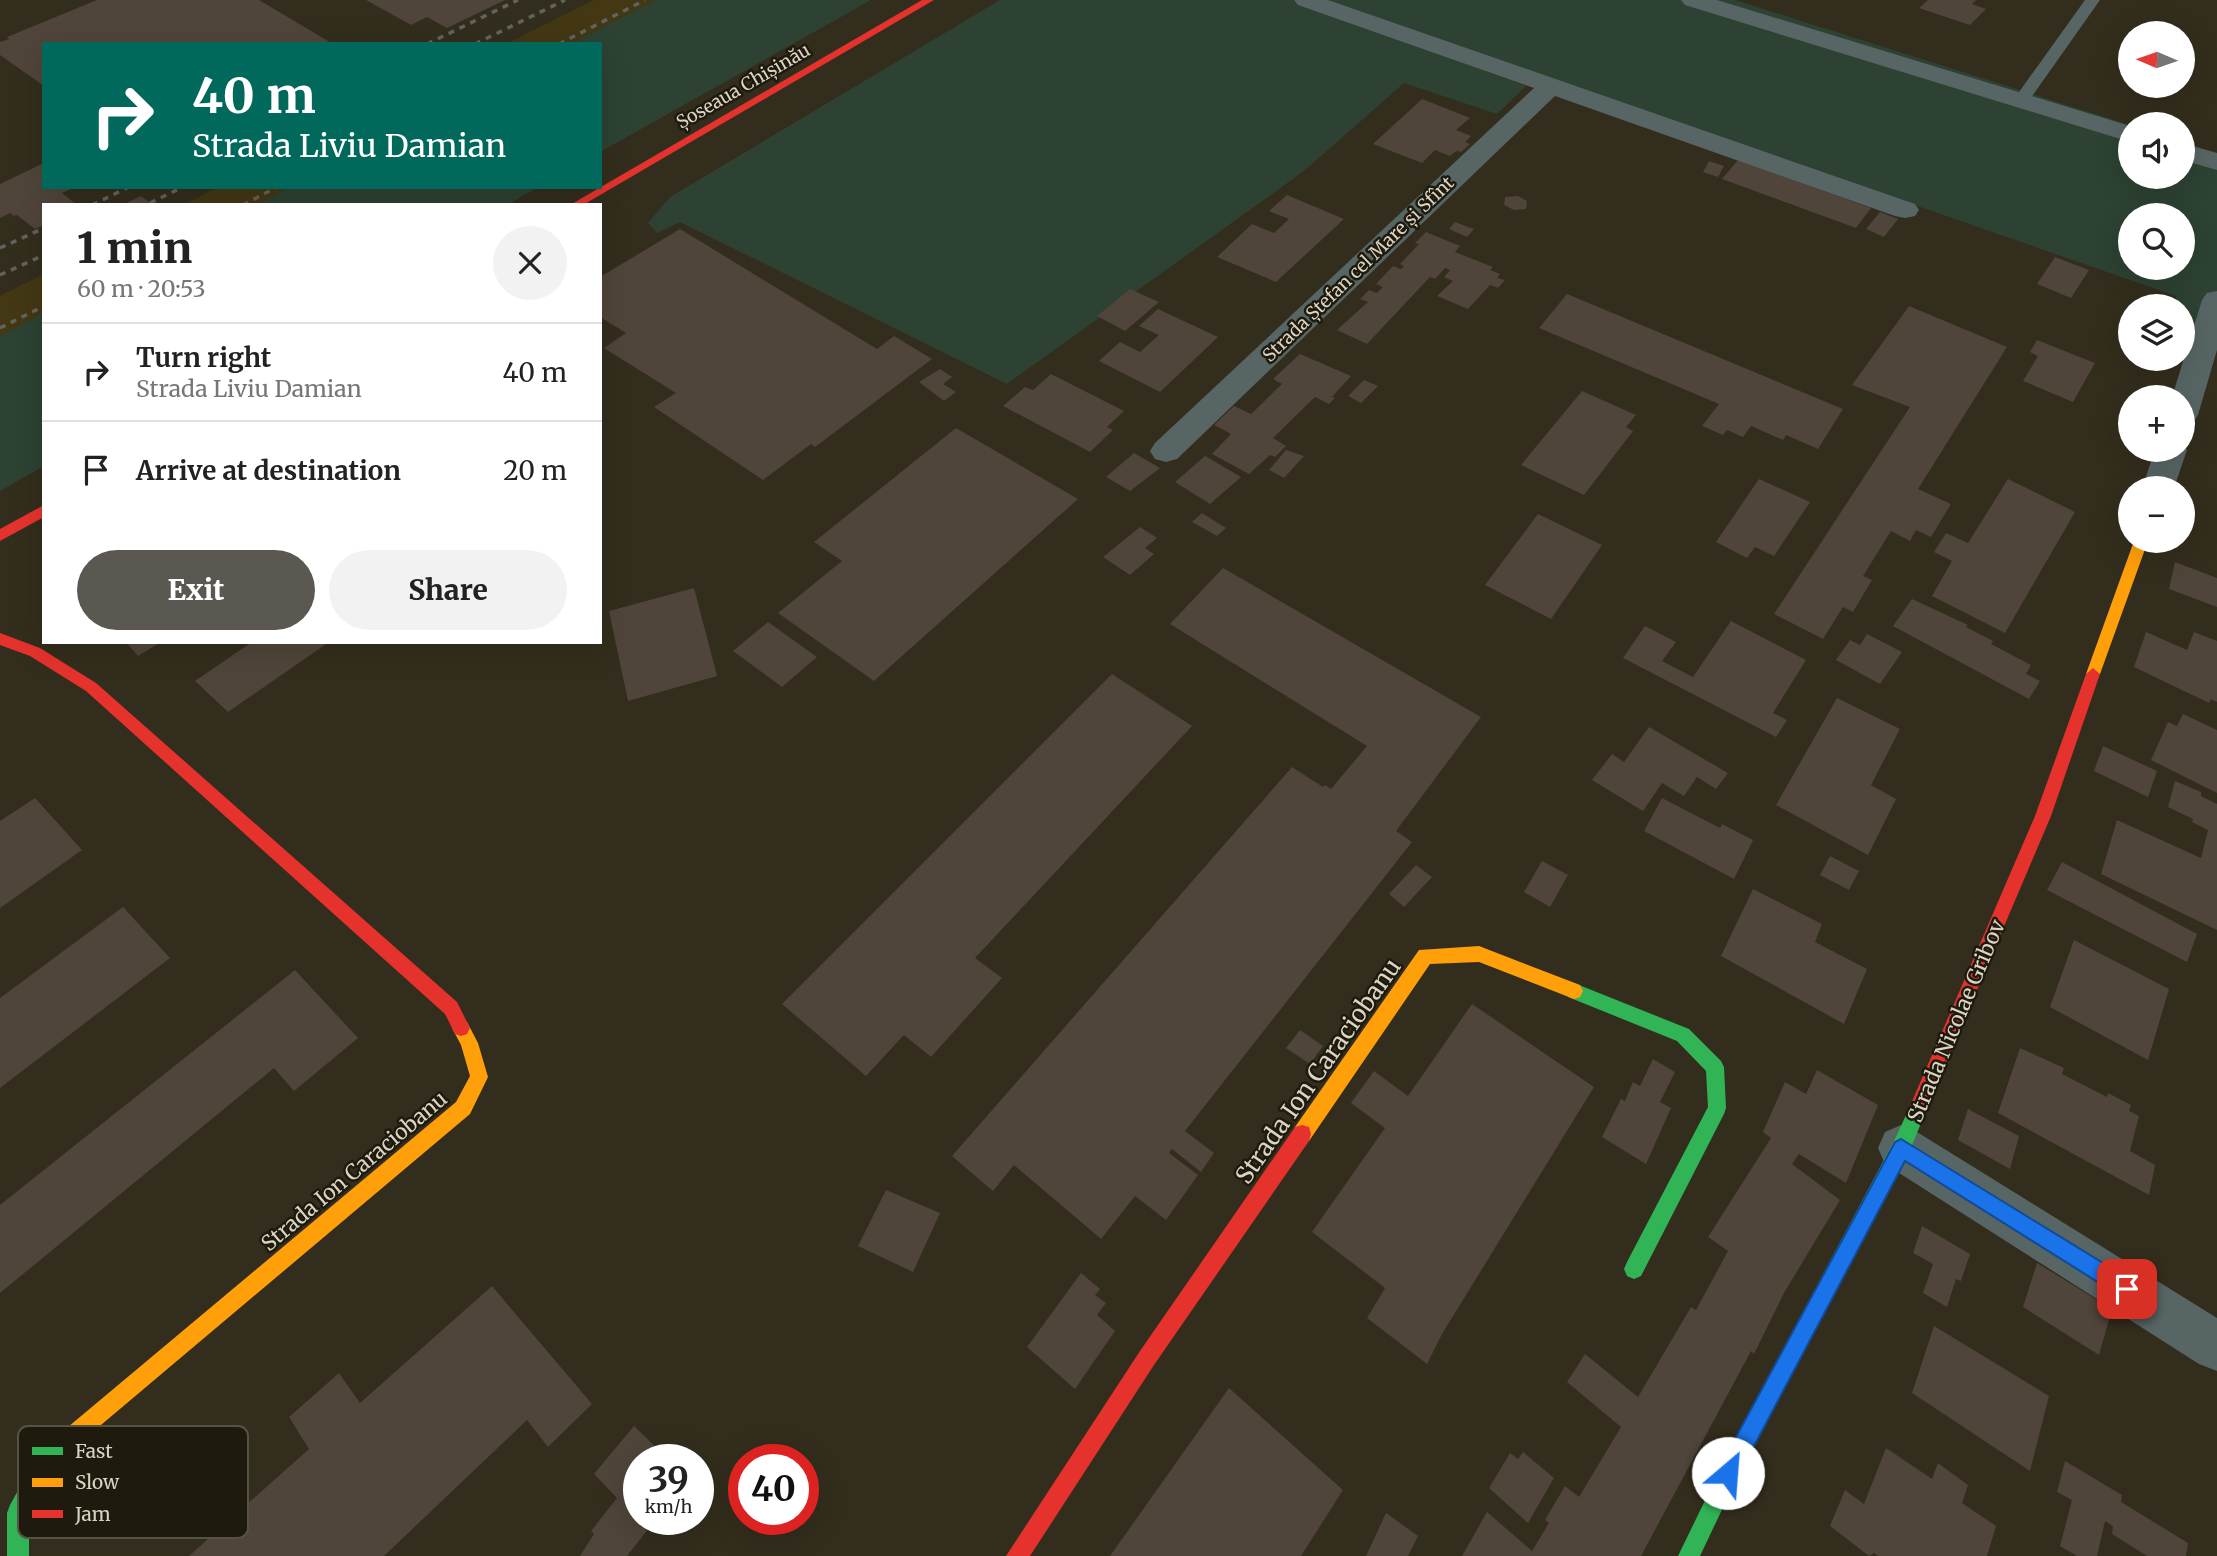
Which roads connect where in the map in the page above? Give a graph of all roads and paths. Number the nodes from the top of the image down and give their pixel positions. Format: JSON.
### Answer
{"nodes":[{"id":1,"x":929,"y":0,"type":"edge"},
{"id":2,"x":1306,"y":0,"type":"edge"},
{"id":3,"x":1693,"y":0,"type":"edge"},
{"id":4,"x":2093,"y":0,"type":"edge"},
{"id":5,"x":1549,"y":87,"type":"junction"},
{"id":6,"x":2022,"y":99,"type":"junction"},
{"id":7,"x":2118,"y":130,"type":"edge"},
{"id":8,"x":2195,"y":154,"type":"edge"},
{"id":9,"x":2217,"y":162,"type":"edge"},
{"id":10,"x":578,"y":203,"type":"edge"},
{"id":11,"x":1905,"y":210,"type":"dead end"},
{"id":12,"x":2217,"y":300,"type":"edge"},
{"id":13,"x":2191,"y":385,"type":"edge"},
{"id":14,"x":1166,"y":451,"type":"dead end"},
{"id":15,"x":42,"y":511,"type":"edge"},
{"id":16,"x":0,"y":536,"type":"edge"},
{"id":17,"x":2137,"y":553,"type":"edge"},
{"id":18,"x":0,"y":639,"type":"edge"},
{"id":19,"x":1901,"y":1148,"type":"junction"},
{"id":20,"x":1634,"y":1269,"type":"dead end"},
{"id":21,"x":2217,"y":1346,"type":"edge"},
{"id":22,"x":83,"y":1426,"type":"edge"},
{"id":23,"x":18,"y":1513,"type":"edge"},
{"id":24,"x":18,"y":1538,"type":"edge"},
{"id":25,"x":18,"y":1538,"type":"edge"},
{"id":26,"x":18,"y":1556,"type":"edge"},
{"id":27,"x":1017,"y":1556,"type":"edge"},
{"id":28,"x":1689,"y":1556,"type":"edge"}],
"edges":[{"from":1,"to":10,"type":"main road","name":"Șoseaua Chișinău"},
{"from":2,"to":5,"type":"street"},
{"from":3,"to":6,"type":"street"},
{"from":4,"to":6,"type":"lane"},
{"from":5,"to":11,"type":"street"},
{"from":5,"to":14,"type":"street","name":"Strada Ștefan cel Mare și Sfînt"},
{"from":6,"to":7,"type":"street"},
{"from":8,"to":9,"type":"street"},
{"from":12,"to":13,"type":"street"},
{"from":15,"to":16,"type":"main road"},
{"from":17,"to":19,"type":"main road","name":"Strada Nicolae Gribov"},
{"from":18,"to":22,"type":"main road","name":"Strada Ion Caraciobanu"},
{"from":19,"to":21,"type":"street"},
{"from":19,"to":28,"type":"main road","name":"Strada Nicolae Gribov"},
{"from":20,"to":27,"type":"main road","name":"Strada Ion Caraciobanu"},
{"from":23,"to":25,"type":"main road","name":"Strada Ion Caraciobanu"},
{"from":24,"to":26,"type":"main road","name":"Strada Ion Caraciobanu"}]}
